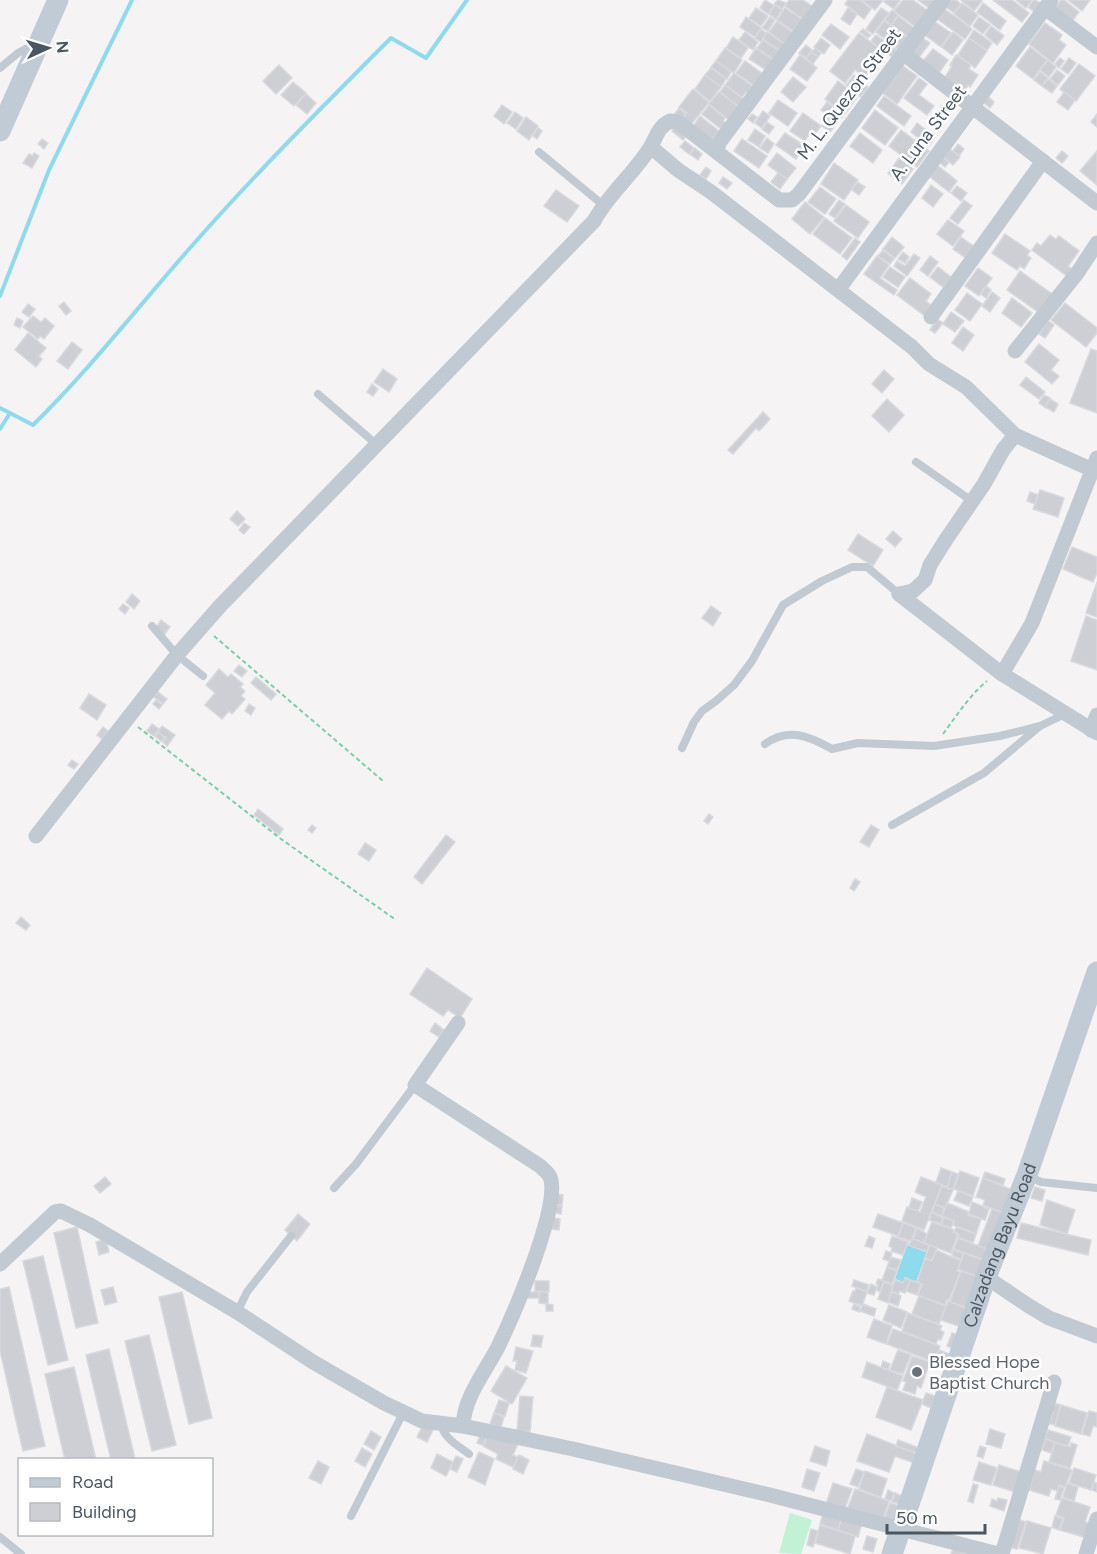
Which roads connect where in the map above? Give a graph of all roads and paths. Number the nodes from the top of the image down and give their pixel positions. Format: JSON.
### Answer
{"nodes":[{"id":1,"x":58,"y":0,"type":"edge"},
{"id":2,"x":825,"y":0,"type":"edge"},
{"id":3,"x":943,"y":0,"type":"edge"},
{"id":4,"x":1048,"y":4,"type":"edge"},
{"id":5,"x":39,"y":42,"type":"junction"},
{"id":6,"x":1097,"y":47,"type":"edge"},
{"id":7,"x":904,"y":54,"type":"junction"},
{"id":8,"x":0,"y":68,"type":"edge"},
{"id":9,"x":972,"y":107,"type":"junction"},
{"id":10,"x":0,"y":131,"type":"edge"},
{"id":11,"x":651,"y":147,"type":"junction"},
{"id":12,"x":538,"y":152,"type":"dead end"},
{"id":13,"x":717,"y":152,"type":"junction"},
{"id":14,"x":1043,"y":161,"type":"junction"},
{"id":15,"x":1097,"y":203,"type":"edge"},
{"id":16,"x":603,"y":205,"type":"junction"},
{"id":17,"x":1097,"y":243,"type":"edge"},
{"id":18,"x":837,"y":290,"type":"junction"},
{"id":19,"x":931,"y":317,"type":"dead end"},
{"id":20,"x":1015,"y":351,"type":"dead end"},
{"id":21,"x":318,"y":394,"type":"dead end"},
{"id":22,"x":1015,"y":435,"type":"junction"},
{"id":23,"x":376,"y":444,"type":"junction"},
{"id":24,"x":916,"y":462,"type":"dead end"},
{"id":25,"x":1095,"y":467,"type":"edge"},
{"id":26,"x":972,"y":501,"type":"junction"},
{"id":27,"x":899,"y":594,"type":"junction"},
{"id":28,"x":152,"y":626,"type":"dead end"},
{"id":29,"x":202,"y":626,"type":"junction"},
{"id":30,"x":177,"y":655,"type":"junction"},
{"id":31,"x":1002,"y":674,"type":"junction"},
{"id":32,"x":203,"y":676,"type":"dead end"},
{"id":33,"x":1066,"y":713,"type":"junction"},
{"id":34,"x":128,"y":719,"type":"junction"},
{"id":35,"x":1041,"y":726,"type":"junction"},
{"id":36,"x":1095,"y":726,"type":"edge"},
{"id":37,"x":765,"y":744,"type":"dead end"},
{"id":38,"x":934,"y":746,"type":"junction"},
{"id":39,"x":682,"y":748,"type":"dead end"},
{"id":40,"x":383,"y":781,"type":"dead end"},
{"id":41,"x":892,"y":825,"type":"dead end"},
{"id":42,"x":36,"y":836,"type":"dead end"},
{"id":43,"x":396,"y":920,"type":"dead end"},
{"id":44,"x":1097,"y":972,"type":"edge"},
{"id":45,"x":458,"y":1023,"type":"dead end"},
{"id":46,"x":415,"y":1085,"type":"junction"},
{"id":47,"x":1027,"y":1175,"type":"junction"},
{"id":48,"x":334,"y":1188,"type":"dead end"},
{"id":49,"x":1097,"y":1188,"type":"edge"},
{"id":50,"x":291,"y":1236,"type":"dead end"},
{"id":51,"x":0,"y":1264,"type":"edge"},
{"id":52,"x":986,"y":1277,"type":"junction"},
{"id":53,"x":237,"y":1312,"type":"junction"},
{"id":54,"x":1097,"y":1336,"type":"edge"},
{"id":55,"x":1054,"y":1382,"type":"dead end"},
{"id":56,"x":403,"y":1413,"type":"junction"},
{"id":57,"x":442,"y":1423,"type":"junction"},
{"id":58,"x":463,"y":1426,"type":"junction"},
{"id":59,"x":469,"y":1454,"type":"dead end"},
{"id":60,"x":351,"y":1516,"type":"dead end"},
{"id":61,"x":1097,"y":1519,"type":"edge"},
{"id":62,"x":899,"y":1529,"type":"junction"},
{"id":63,"x":0,"y":1537,"type":"edge"},
{"id":64,"x":21,"y":1554,"type":"edge"},
{"id":65,"x":892,"y":1554,"type":"edge"},
{"id":66,"x":1000,"y":1554,"type":"edge"},
{"id":67,"x":1086,"y":1554,"type":"edge"}],
"edges":[{"from":1,"to":5,"type":"street"},
{"from":2,"to":13,"type":"street"},
{"from":3,"to":7,"type":"street","name":"M. L. Quezon Street"},
{"from":4,"to":6,"type":"street"},
{"from":4,"to":9,"type":"street","name":"A. Luna Street"},
{"from":5,"to":8,"type":"lane"},
{"from":5,"to":10,"type":"street"},
{"from":7,"to":9,"type":"street"},
{"from":7,"to":13,"type":"street","name":"M. L. Quezon Street"},
{"from":9,"to":14,"type":"street"},
{"from":9,"to":18,"type":"street","name":"A. Luna Street"},
{"from":11,"to":13,"type":"street"},
{"from":11,"to":16,"type":"street"},
{"from":11,"to":18,"type":"street"},
{"from":12,"to":16,"type":"lane"},
{"from":14,"to":15,"type":"street"},
{"from":14,"to":19,"type":"street"},
{"from":16,"to":23,"type":"street"},
{"from":17,"to":20,"type":"street"},
{"from":18,"to":22,"type":"street"},
{"from":21,"to":23,"type":"lane"},
{"from":22,"to":25,"type":"street"},
{"from":22,"to":26,"type":"street"},
{"from":23,"to":29,"type":"street"},
{"from":24,"to":26,"type":"lane"},
{"from":25,"to":31,"type":"street"},
{"from":26,"to":27,"type":"street"},
{"from":27,"to":31,"type":"street"},
{"from":27,"to":39,"type":"lane"},
{"from":28,"to":30,"type":"lane"},
{"from":29,"to":30,"type":"street"},
{"from":29,"to":40,"type":"path"},
{"from":30,"to":32,"type":"lane"},
{"from":30,"to":34,"type":"street"},
{"from":31,"to":33,"type":"street"},
{"from":31,"to":38,"type":"path"},
{"from":33,"to":35,"type":"lane"},
{"from":33,"to":36,"type":"street"},
{"from":34,"to":42,"type":"street"},
{"from":34,"to":43,"type":"path"},
{"from":35,"to":38,"type":"lane"},
{"from":35,"to":41,"type":"lane"},
{"from":37,"to":38,"type":"lane"},
{"from":44,"to":47,"type":"street","name":"Calzadang Bayu Road"},
{"from":45,"to":46,"type":"street"},
{"from":46,"to":48,"type":"lane"},
{"from":46,"to":58,"type":"street"},
{"from":47,"to":49,"type":"lane"},
{"from":47,"to":52,"type":"street","name":"Calzadang Bayu Road"},
{"from":50,"to":53,"type":"lane"},
{"from":51,"to":53,"type":"street"},
{"from":52,"to":54,"type":"street"},
{"from":52,"to":62,"type":"street","name":"Calzadang Bayu Road"},
{"from":53,"to":56,"type":"street"},
{"from":55,"to":66,"type":"street"},
{"from":56,"to":57,"type":"street"},
{"from":56,"to":60,"type":"lane"},
{"from":57,"to":58,"type":"street"},
{"from":57,"to":59,"type":"lane"},
{"from":58,"to":62,"type":"street"},
{"from":61,"to":67,"type":"street"},
{"from":62,"to":65,"type":"street","name":"Calzadang Bayu Road"},
{"from":62,"to":66,"type":"street"},
{"from":63,"to":64,"type":"lane"}]}
